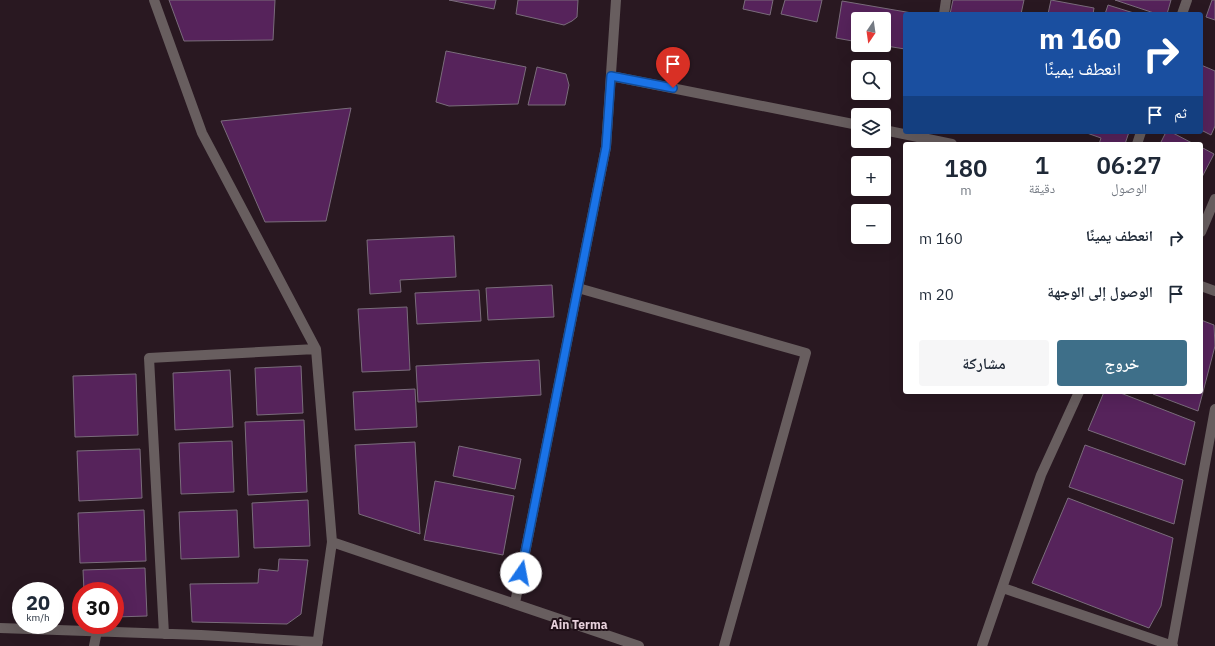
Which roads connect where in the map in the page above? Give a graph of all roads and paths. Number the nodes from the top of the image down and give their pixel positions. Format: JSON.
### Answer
{"nodes":[{"id":1,"x":154,"y":0,"type":"edge"},
{"id":2,"x":616,"y":0,"type":"edge"},
{"id":3,"x":946,"y":0,"type":"edge"},
{"id":4,"x":1187,"y":0,"type":"edge"},
{"id":5,"x":944,"y":12,"type":"edge"},
{"id":6,"x":1183,"y":12,"type":"edge"},
{"id":7,"x":611,"y":76,"type":"junction"},
{"id":8,"x":851,"y":124,"type":"edge"},
{"id":9,"x":891,"y":131,"type":"edge"},
{"id":10,"x":903,"y":132,"type":"edge"},
{"id":11,"x":922,"y":135,"type":"edge"},
{"id":12,"x":945,"y":142,"type":"edge"},
{"id":13,"x":1215,"y":198,"type":"edge"},
{"id":14,"x":1203,"y":227,"type":"edge"},
{"id":15,"x":1203,"y":287,"type":"edge"},
{"id":16,"x":578,"y":288,"type":"junction"},
{"id":17,"x":1215,"y":291,"type":"edge"},
{"id":18,"x":316,"y":349,"type":"junction"},
{"id":19,"x":1077,"y":394,"type":"edge"},
{"id":20,"x":1215,"y":410,"type":"edge"},
{"id":21,"x":1205,"y":463,"type":"junction"},
{"id":22,"x":1215,"y":467,"type":"edge"},
{"id":23,"x":332,"y":542,"type":"junction"},
{"id":24,"x":1003,"y":588,"type":"junction"},
{"id":25,"x":515,"y":603,"type":"junction"},
{"id":26,"x":0,"y":628,"type":"edge"},
{"id":27,"x":72,"y":630,"type":"edge"},
{"id":28,"x":124,"y":632,"type":"edge"},
{"id":29,"x":96,"y":634,"type":"edge"},
{"id":30,"x":164,"y":634,"type":"junction"},
{"id":31,"x":201,"y":635,"type":"junction"},
{"id":32,"x":318,"y":644,"type":"edge"},
{"id":33,"x":94,"y":646,"type":"edge"},
{"id":34,"x":200,"y":646,"type":"edge"},
{"id":35,"x":639,"y":646,"type":"edge"},
{"id":36,"x":724,"y":646,"type":"edge"},
{"id":37,"x":982,"y":646,"type":"edge"},
{"id":38,"x":1172,"y":646,"type":"edge"}],
"edges":[{"from":1,"to":18,"type":"street"},
{"from":2,"to":7,"type":"street"},
{"from":3,"to":5,"type":"street"},
{"from":4,"to":6,"type":"street"},
{"from":7,"to":8,"type":"street"},
{"from":7,"to":16,"type":"street"},
{"from":9,"to":10,"type":"street"},
{"from":11,"to":12,"type":"street"},
{"from":13,"to":14,"type":"street"},
{"from":15,"to":17,"type":"street"},
{"from":16,"to":25,"type":"street"},
{"from":16,"to":36,"type":"street"},
{"from":18,"to":23,"type":"street"},
{"from":18,"to":30,"type":"street"},
{"from":19,"to":24,"type":"street"},
{"from":20,"to":21,"type":"street"},
{"from":21,"to":22,"type":"street"},
{"from":21,"to":38,"type":"street"},
{"from":23,"to":25,"type":"street"},
{"from":23,"to":32,"type":"street"},
{"from":24,"to":37,"type":"street"},
{"from":24,"to":38,"type":"street"},
{"from":25,"to":35,"type":"street"},
{"from":26,"to":27,"type":"street"},
{"from":28,"to":30,"type":"street"},
{"from":29,"to":33,"type":"street"},
{"from":30,"to":31,"type":"street"},
{"from":31,"to":32,"type":"street"},
{"from":31,"to":34,"type":"street"}]}
